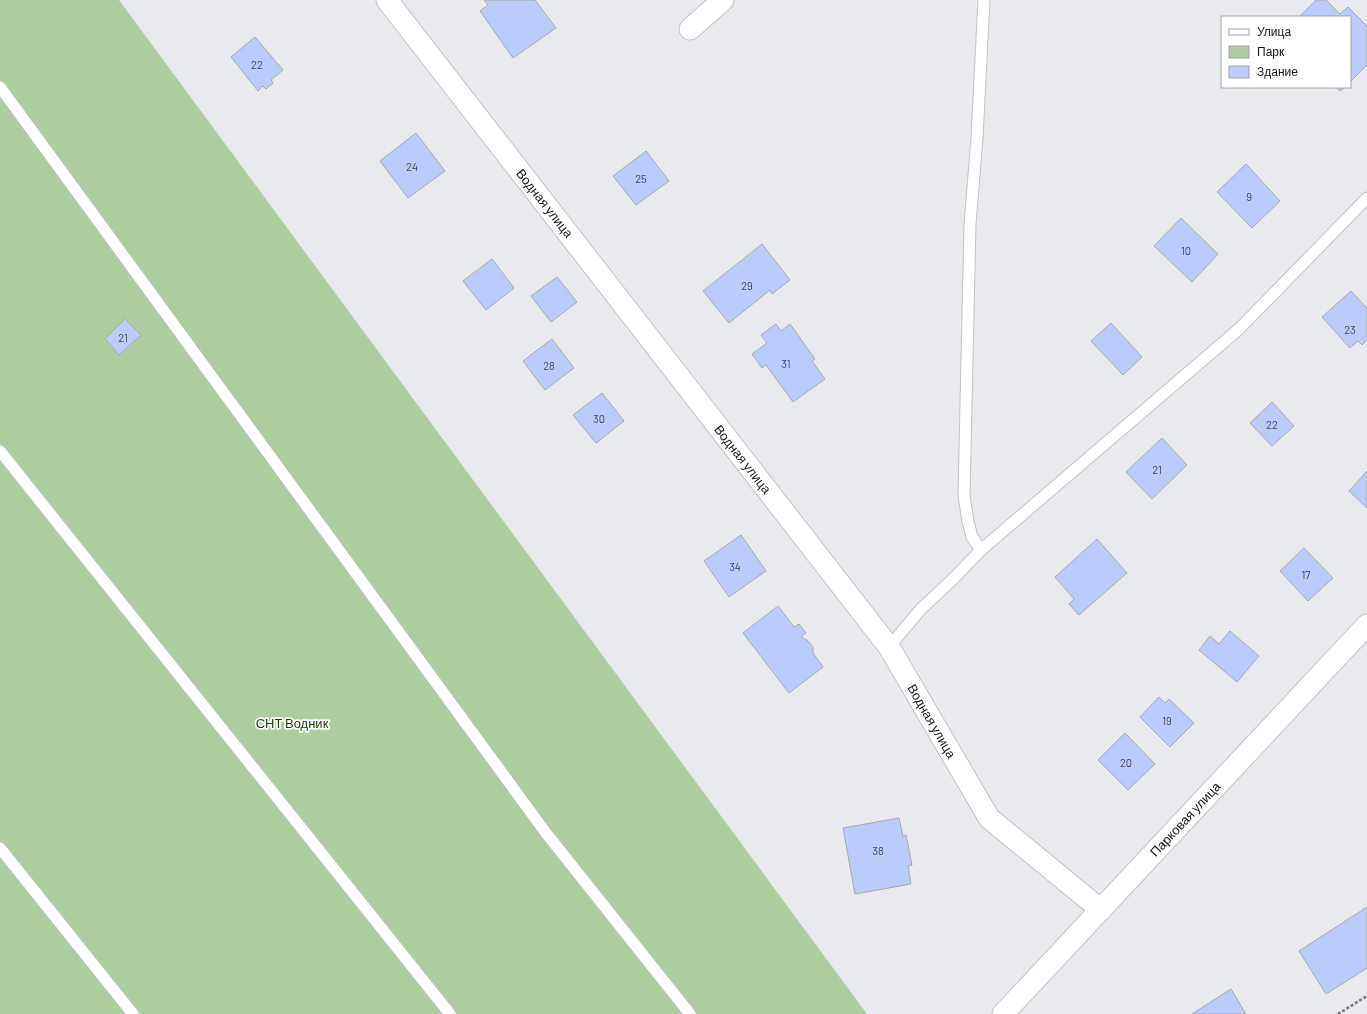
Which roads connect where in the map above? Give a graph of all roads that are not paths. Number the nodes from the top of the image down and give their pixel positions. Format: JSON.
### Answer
{"nodes":[{"id":1,"x":387,"y":0,"type":"edge"},
{"id":2,"x":723,"y":0,"type":"edge"},
{"id":3,"x":984,"y":0,"type":"edge"},
{"id":4,"x":690,"y":29,"type":"dead end"},
{"id":5,"x":0,"y":87,"type":"edge"},
{"id":6,"x":1367,"y":198,"type":"edge"},
{"id":7,"x":0,"y":451,"type":"edge"},
{"id":8,"x":980,"y":550,"type":"junction"},
{"id":9,"x":1367,"y":625,"type":"edge"},
{"id":10,"x":889,"y":647,"type":"junction"},
{"id":11,"x":0,"y":848,"type":"edge"},
{"id":12,"x":1101,"y":910,"type":"junction"},
{"id":13,"x":133,"y":1014,"type":"edge"},
{"id":14,"x":450,"y":1014,"type":"edge"},
{"id":15,"x":690,"y":1014,"type":"edge"},
{"id":16,"x":1003,"y":1014,"type":"edge"}],
"edges":[{"from":1,"to":10,"type":"street","name":"Водная улица"},
{"from":2,"to":4,"type":"street"},
{"from":3,"to":8,"type":"lane"},
{"from":5,"to":15,"type":"lane"},
{"from":6,"to":8,"type":"lane"},
{"from":7,"to":14,"type":"lane"},
{"from":8,"to":10,"type":"lane"},
{"from":9,"to":12,"type":"street","name":"Парковая улица"},
{"from":10,"to":12,"type":"street","name":"Водная улица"},
{"from":11,"to":13,"type":"lane"},
{"from":12,"to":16,"type":"street","name":"Парковая улица"}]}
